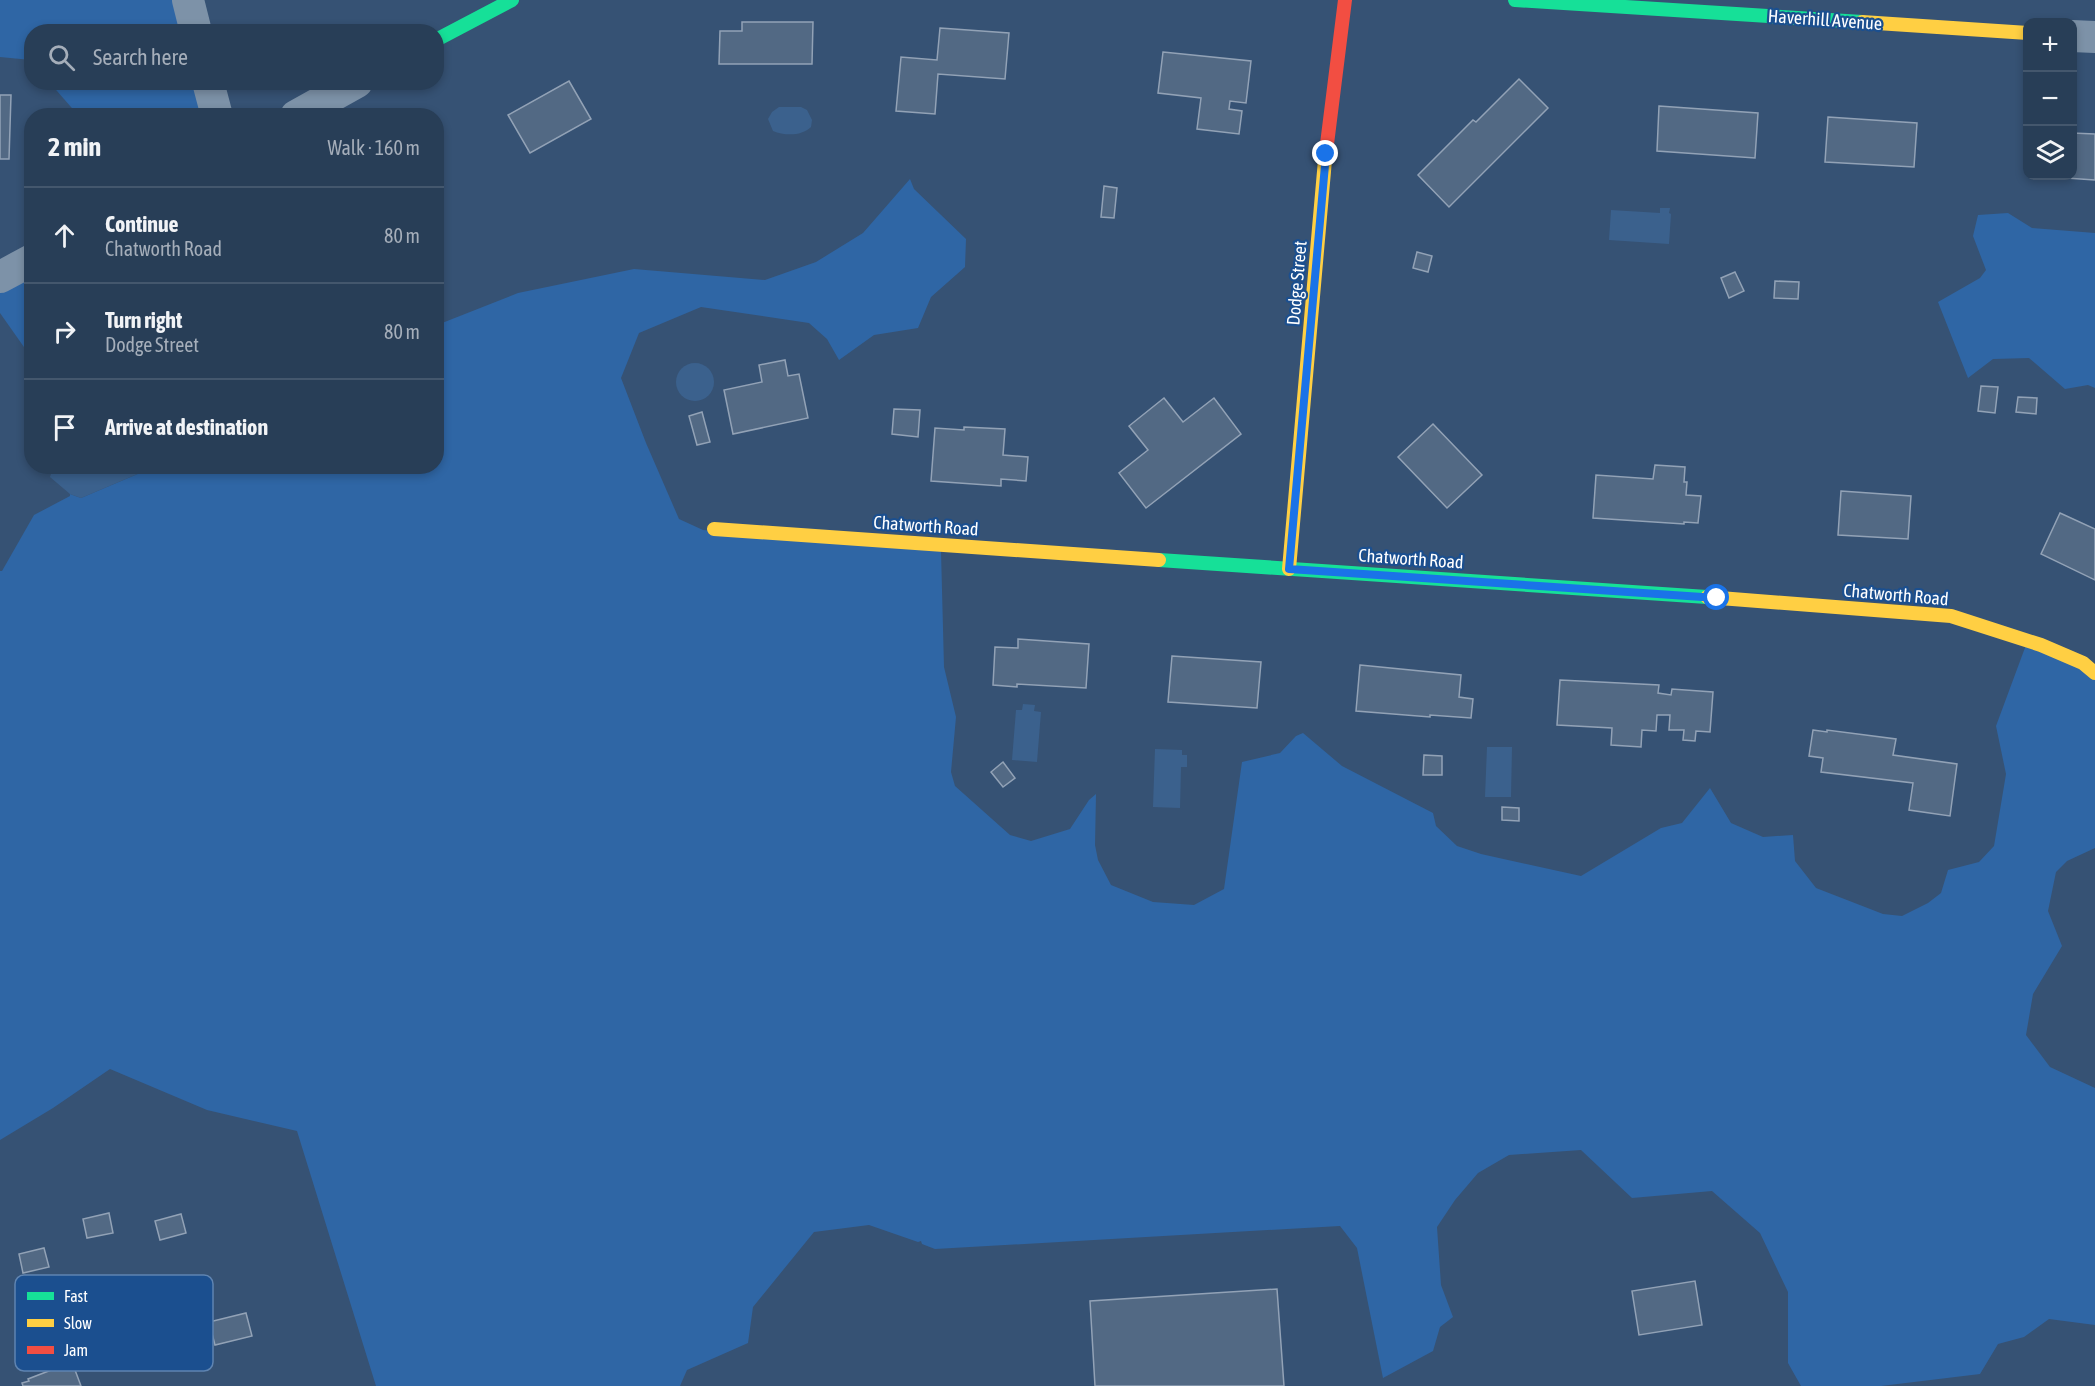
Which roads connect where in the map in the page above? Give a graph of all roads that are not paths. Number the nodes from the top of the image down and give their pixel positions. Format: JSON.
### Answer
{"nodes":[{"id":1,"x":188,"y":0,"type":"edge"},
{"id":2,"x":512,"y":0,"type":"edge"},
{"id":3,"x":1345,"y":0,"type":"edge"},
{"id":4,"x":1515,"y":0,"type":"edge"},
{"id":5,"x":194,"y":24,"type":"edge"},
{"id":6,"x":2023,"y":33,"type":"edge"},
{"id":7,"x":444,"y":36,"type":"edge"},
{"id":8,"x":2077,"y":36,"type":"edge"},
{"id":9,"x":2095,"y":37,"type":"edge"},
{"id":10,"x":210,"y":90,"type":"edge"},
{"id":11,"x":343,"y":90,"type":"edge"},
{"id":12,"x":215,"y":108,"type":"edge"},
{"id":13,"x":310,"y":108,"type":"edge"},
{"id":14,"x":24,"y":264,"type":"edge"},
{"id":15,"x":0,"y":277,"type":"edge"},
{"id":16,"x":714,"y":529,"type":"dead end"},
{"id":17,"x":1289,"y":569,"type":"junction"},
{"id":18,"x":2095,"y":672,"type":"edge"}],
"edges":[{"from":1,"to":5,"type":"street"},
{"from":2,"to":7,"type":"street"},
{"from":3,"to":17,"type":"street","name":"Dodge Street"},
{"from":4,"to":6,"type":"street","name":"Haverhill Avenue"},
{"from":8,"to":9,"type":"street"},
{"from":10,"to":12,"type":"street"},
{"from":11,"to":13,"type":"street"},
{"from":14,"to":15,"type":"street"},
{"from":16,"to":17,"type":"street","name":"Chatworth Road"},
{"from":17,"to":18,"type":"street","name":"Chatworth Road"}]}
